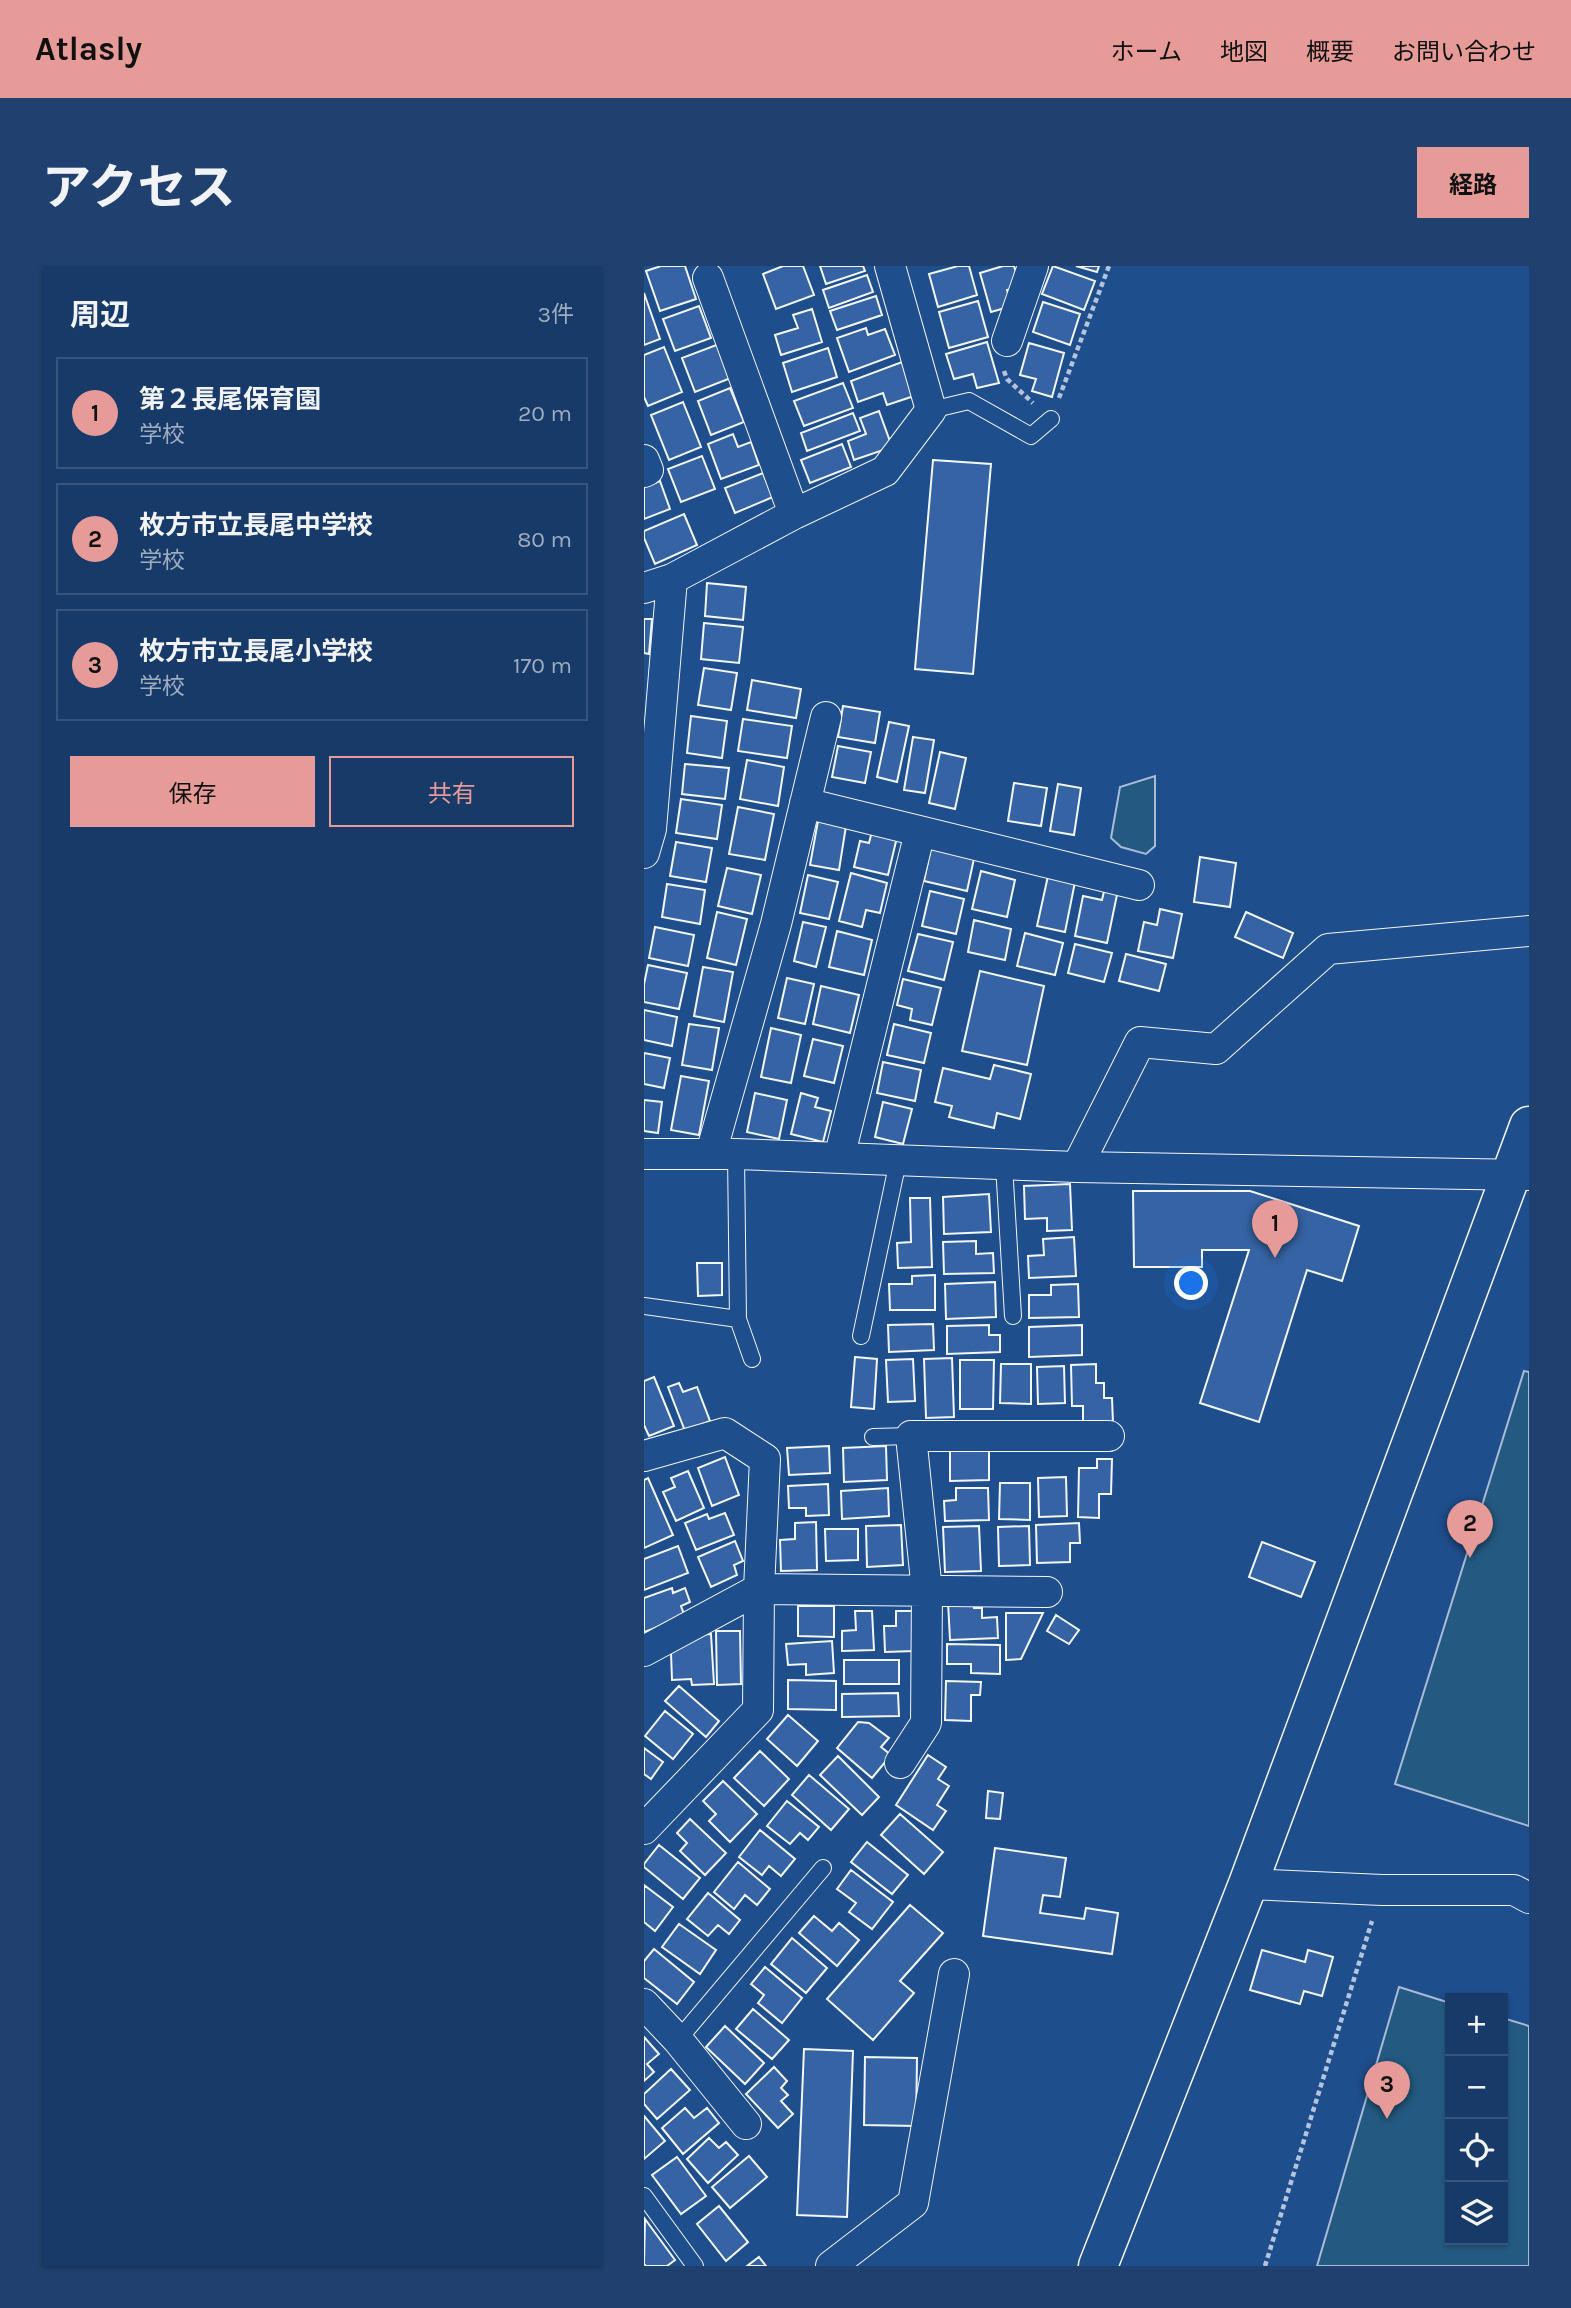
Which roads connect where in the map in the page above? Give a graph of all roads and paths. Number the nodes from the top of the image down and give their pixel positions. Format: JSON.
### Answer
{"nodes":[{"id":1,"x":890,"y":266,"type":"edge"},
{"id":2,"x":1033,"y":266,"type":"edge"},
{"id":3,"x":1109,"y":266,"type":"edge"},
{"id":4,"x":708,"y":278,"type":"dead end"},
{"id":5,"x":1007,"y":341,"type":"joint"},
{"id":6,"x":932,"y":410,"type":"junction"},
{"id":7,"x":1051,"y":419,"type":"junction"},
{"id":8,"x":644,"y":460,"type":"edge"},
{"id":9,"x":644,"y":472,"type":"edge"},
{"id":10,"x":794,"y":514,"type":"junction"},
{"id":11,"x":672,"y":579,"type":"junction"},
{"id":12,"x":644,"y":588,"type":"edge"},
{"id":13,"x":826,"y":717,"type":"dead end"},
{"id":14,"x":805,"y":803,"type":"junction"},
{"id":15,"x":920,"y":832,"type":"junction"},
{"id":16,"x":644,"y":853,"type":"edge"},
{"id":17,"x":1139,"y":885,"type":"dead end"},
{"id":18,"x":1529,"y":931,"type":"edge"},
{"id":19,"x":1529,"y":1126,"type":"edge"},
{"id":20,"x":644,"y":1154,"type":"edge"},
{"id":21,"x":723,"y":1154,"type":"junction"},
{"id":22,"x":839,"y":1158,"type":"junction"},
{"id":23,"x":898,"y":1161,"type":"junction"},
{"id":24,"x":1003,"y":1165,"type":"junction"},
{"id":25,"x":1077,"y":1167,"type":"junction"},
{"id":26,"x":1519,"y":1175,"type":"edge"},
{"id":27,"x":644,"y":1306,"type":"edge"},
{"id":28,"x":1013,"y":1316,"type":"dead end"},
{"id":29,"x":738,"y":1319,"type":"junction"},
{"id":30,"x":862,"y":1336,"type":"dead end"},
{"id":31,"x":752,"y":1359,"type":"dead end"},
{"id":32,"x":911,"y":1436,"type":"junction"},
{"id":33,"x":1110,"y":1436,"type":"dead end"},
{"id":34,"x":873,"y":1437,"type":"dead end"},
{"id":35,"x":644,"y":1456,"type":"edge"},
{"id":36,"x":759,"y":1589,"type":"junction"},
{"id":37,"x":927,"y":1591,"type":"junction"},
{"id":38,"x":1047,"y":1592,"type":"dead end"},
{"id":39,"x":644,"y":1651,"type":"edge"},
{"id":40,"x":900,"y":1763,"type":"dead end"},
{"id":41,"x":644,"y":1829,"type":"edge"},
{"id":42,"x":823,"y":1868,"type":"dead end"},
{"id":43,"x":1248,"y":1884,"type":"junction"},
{"id":44,"x":1382,"y":1890,"type":"junction"},
{"id":45,"x":1529,"y":1898,"type":"edge"},
{"id":46,"x":954,"y":1974,"type":"dead end"},
{"id":47,"x":644,"y":2004,"type":"edge"},
{"id":48,"x":678,"y":2040,"type":"junction"},
{"id":49,"x":746,"y":2124,"type":"dead end"},
{"id":50,"x":644,"y":2196,"type":"edge"},
{"id":51,"x":695,"y":2266,"type":"edge"},
{"id":52,"x":831,"y":2266,"type":"edge"},
{"id":53,"x":1098,"y":2266,"type":"edge"},
{"id":54,"x":1265,"y":2266,"type":"edge"}],
"edges":[{"from":1,"to":6,"type":"street"},
{"from":2,"to":5,"type":"street"},
{"from":3,"to":7,"type":"path"},
{"from":4,"to":10,"type":"street"},
{"from":5,"to":7,"type":"path"},
{"from":6,"to":7,"type":"lane"},
{"from":6,"to":10,"type":"street"},
{"from":8,"to":9,"type":"street"},
{"from":10,"to":11,"type":"street"},
{"from":11,"to":12,"type":"street"},
{"from":11,"to":16,"type":"street"},
{"from":13,"to":14,"type":"street"},
{"from":14,"to":15,"type":"street"},
{"from":14,"to":21,"type":"street"},
{"from":15,"to":17,"type":"street"},
{"from":15,"to":22,"type":"street"},
{"from":18,"to":25,"type":"street"},
{"from":19,"to":26,"type":"street"},
{"from":20,"to":21,"type":"street"},
{"from":21,"to":22,"type":"street"},
{"from":21,"to":29,"type":"lane"},
{"from":22,"to":23,"type":"street"},
{"from":23,"to":24,"type":"street"},
{"from":23,"to":30,"type":"lane"},
{"from":24,"to":25,"type":"street"},
{"from":24,"to":28,"type":"lane"},
{"from":25,"to":26,"type":"street"},
{"from":26,"to":43,"type":"street"},
{"from":27,"to":29,"type":"lane"},
{"from":29,"to":31,"type":"lane"},
{"from":32,"to":33,"type":"street"},
{"from":32,"to":34,"type":"lane"},
{"from":32,"to":37,"type":"street"},
{"from":35,"to":36,"type":"street"},
{"from":36,"to":37,"type":"street"},
{"from":36,"to":39,"type":"street"},
{"from":36,"to":41,"type":"street"},
{"from":37,"to":38,"type":"street"},
{"from":37,"to":40,"type":"street"},
{"from":42,"to":48,"type":"lane"},
{"from":43,"to":44,"type":"street"},
{"from":43,"to":53,"type":"street"},
{"from":44,"to":45,"type":"street"},
{"from":44,"to":54,"type":"path"},
{"from":46,"to":52,"type":"street"},
{"from":47,"to":48,"type":"street"},
{"from":48,"to":49,"type":"street"},
{"from":50,"to":51,"type":"lane"}]}
